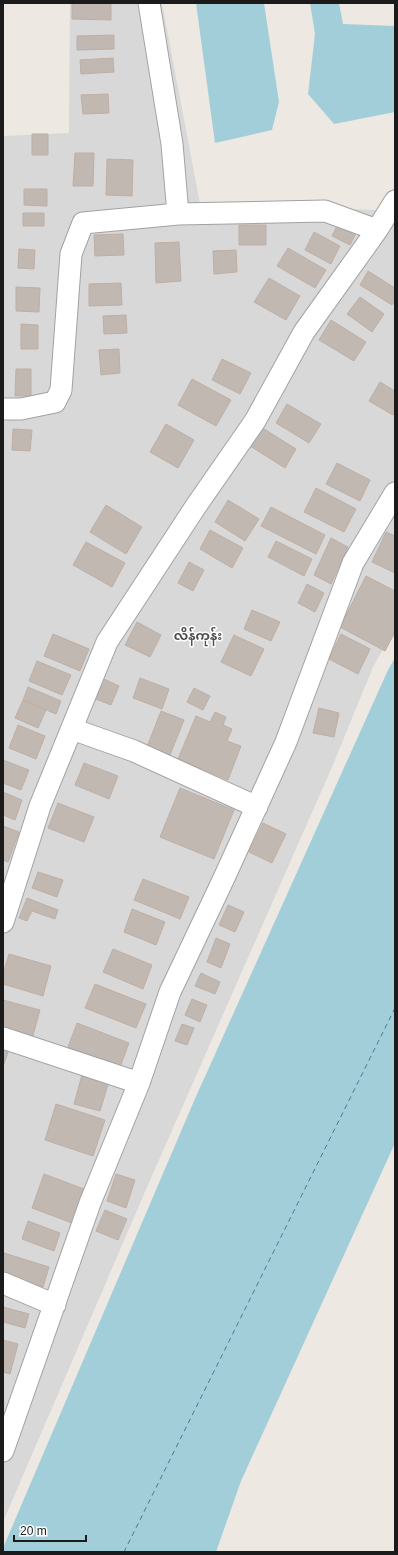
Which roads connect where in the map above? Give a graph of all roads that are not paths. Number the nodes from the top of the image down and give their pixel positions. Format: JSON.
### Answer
{"nodes":[{"id":1,"x":149,"y":3,"type":"edge"},
{"id":2,"x":395,"y":201,"type":"edge"},
{"id":3,"x":178,"y":214,"type":"junction"},
{"id":4,"x":377,"y":230,"type":"junction"},
{"id":5,"x":3,"y":409,"type":"edge"},
{"id":6,"x":395,"y":493,"type":"edge"},
{"id":7,"x":72,"y":729,"type":"junction"},
{"id":8,"x":257,"y":807,"type":"junction"},
{"id":9,"x":3,"y":922,"type":"edge"},
{"id":10,"x":3,"y":1038,"type":"edge"},
{"id":11,"x":139,"y":1083,"type":"junction"},
{"id":12,"x":3,"y":1283,"type":"edge"},
{"id":13,"x":55,"y":1304,"type":"junction"},
{"id":14,"x":3,"y":1451,"type":"edge"}],
"edges":[{"from":1,"to":3,"type":"street"},
{"from":2,"to":4,"type":"street"},
{"from":3,"to":4,"type":"street"},
{"from":3,"to":5,"type":"street"},
{"from":4,"to":7,"type":"street"},
{"from":6,"to":8,"type":"street"},
{"from":7,"to":8,"type":"street"},
{"from":7,"to":9,"type":"street"},
{"from":8,"to":11,"type":"street"},
{"from":10,"to":11,"type":"street"},
{"from":11,"to":13,"type":"street"},
{"from":12,"to":13,"type":"street"},
{"from":13,"to":14,"type":"street"}]}
